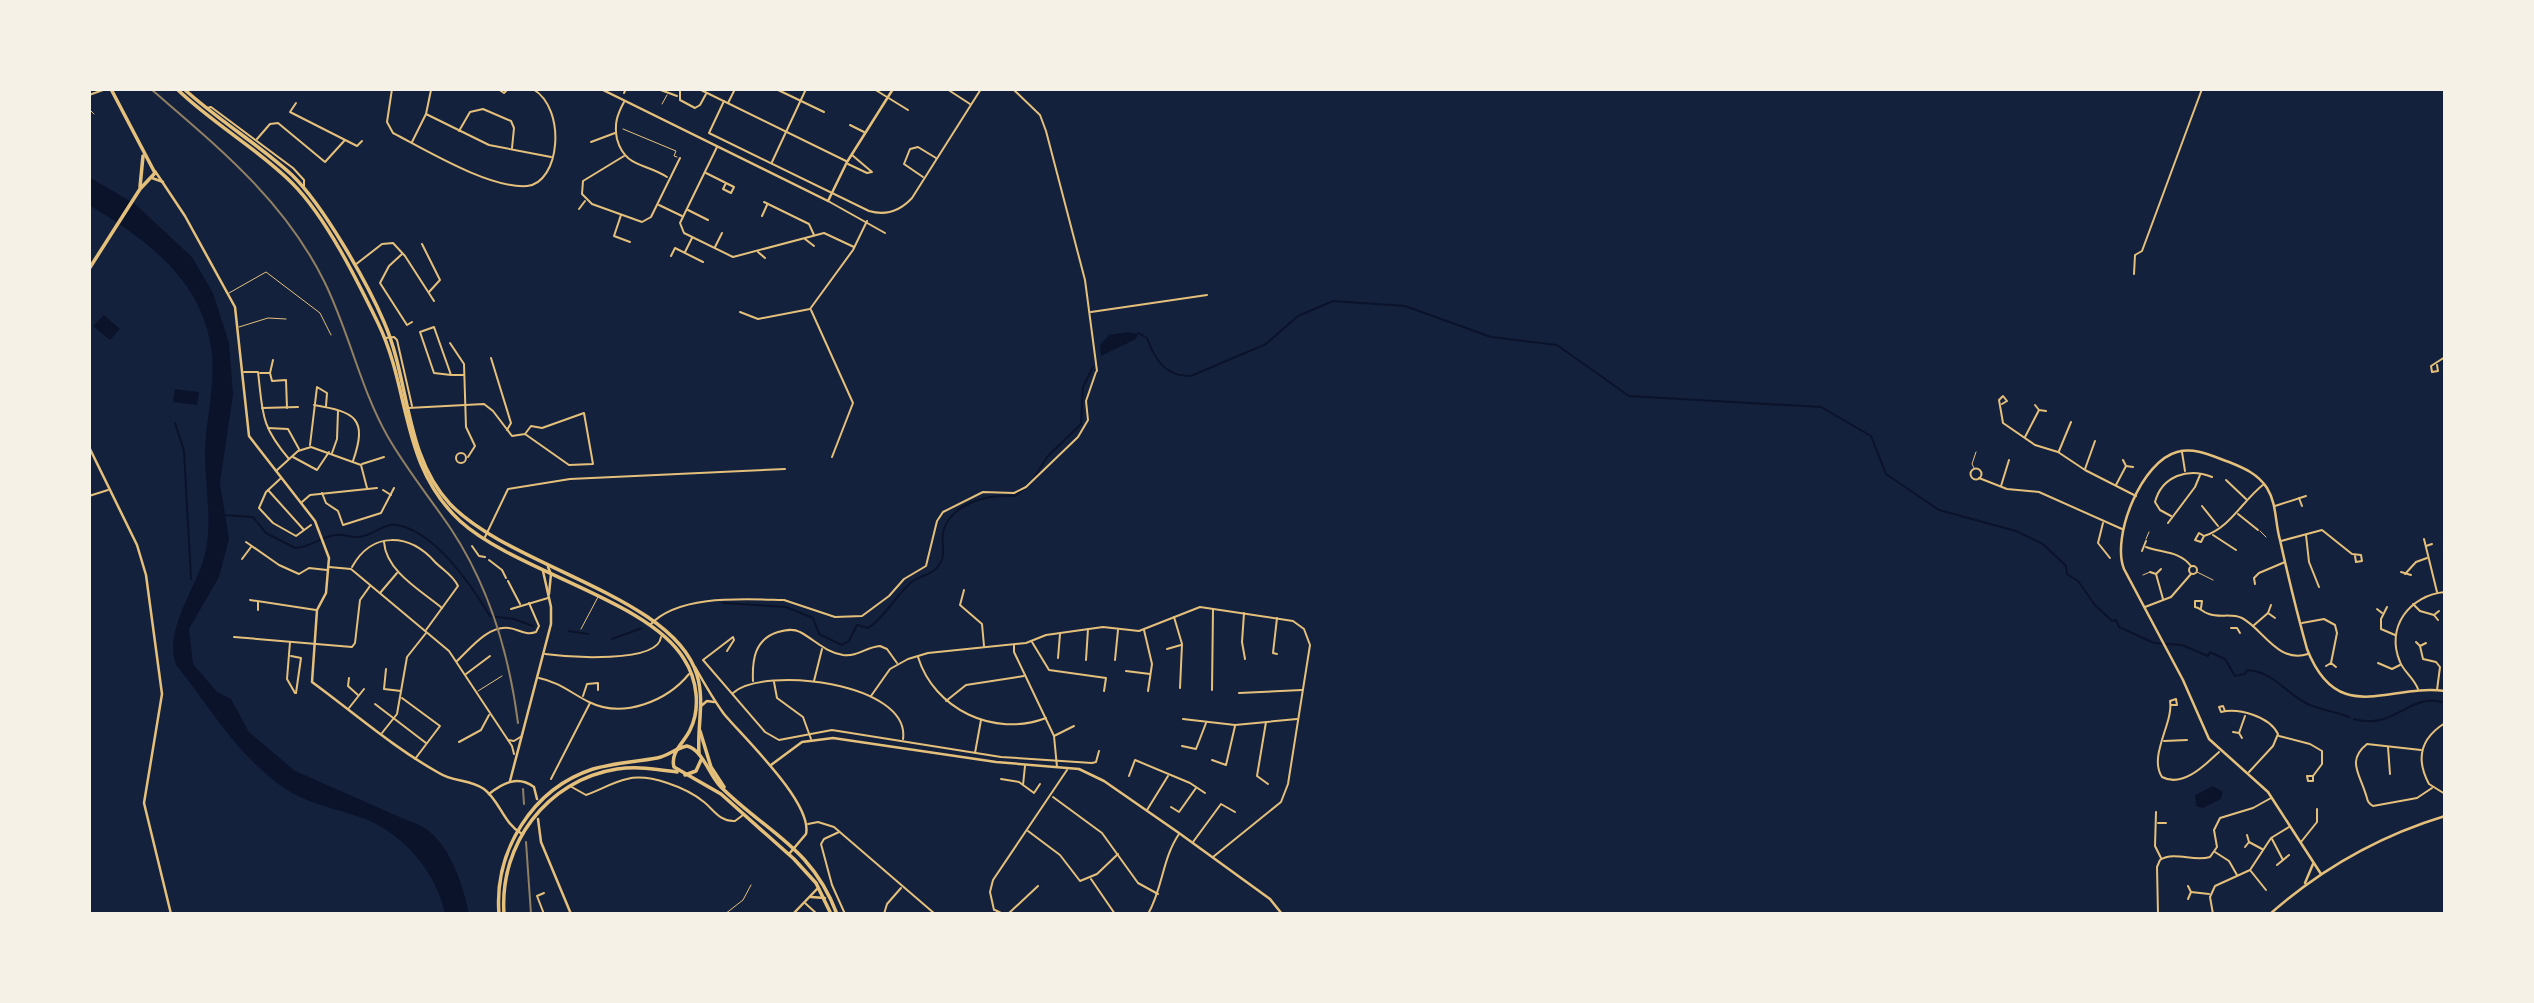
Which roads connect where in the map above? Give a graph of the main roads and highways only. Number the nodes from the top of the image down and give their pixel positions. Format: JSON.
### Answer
{"nodes":[{"id":1,"x":108,"y":89,"type":"edge"},
{"id":2,"x":177,"y":89,"type":"edge"},
{"id":3,"x":184,"y":89,"type":"edge"},
{"id":4,"x":253,"y":144,"type":"junction"},
{"id":5,"x":143,"y":153,"type":"junction"},
{"id":6,"x":150,"y":167,"type":"junction"},
{"id":7,"x":143,"y":173,"type":"junction"},
{"id":8,"x":151,"y":178,"type":"junction"},
{"id":9,"x":139,"y":190,"type":"junction"},
{"id":10,"x":89,"y":269,"type":"edge"},
{"id":11,"x":387,"y":338,"type":"junction"},
{"id":12,"x":408,"y":408,"type":"junction"},
{"id":13,"x":700,"y":714,"type":"junction"},
{"id":14,"x":678,"y":749,"type":"junction"},
{"id":15,"x":700,"y":756,"type":"junction"},
{"id":16,"x":681,"y":774,"type":"junction"},
{"id":17,"x":729,"y":794,"type":"junction"},
{"id":18,"x":519,"y":833,"type":"junction"},
{"id":19,"x":502,"y":914,"type":"edge"},
{"id":20,"x":831,"y":914,"type":"edge"},
{"id":21,"x":837,"y":914,"type":"edge"}],
"edges":[{"from":1,"to":5,"type":"main road"},
{"from":2,"to":4,"type":"main road"},
{"from":3,"to":4,"type":"main road"},
{"from":4,"to":11,"type":"main road"},
{"from":4,"to":11,"type":"main road"},
{"from":5,"to":6,"type":"main road"},
{"from":5,"to":7,"type":"main road"},
{"from":6,"to":7,"type":"main road"},
{"from":6,"to":8,"type":"main road"},
{"from":7,"to":8,"type":"main road"},
{"from":7,"to":9,"type":"main road"},
{"from":8,"to":9,"type":"main road"},
{"from":9,"to":10,"type":"main road"},
{"from":11,"to":12,"type":"main road"},
{"from":12,"to":13,"type":"main road"},
{"from":12,"to":14,"type":"main road"},
{"from":13,"to":15,"type":"main road"},
{"from":13,"to":17,"type":"main road"},
{"from":14,"to":15,"type":"main road"},
{"from":14,"to":16,"type":"main road"},
{"from":14,"to":18,"type":"main road"},
{"from":15,"to":16,"type":"main road"},
{"from":15,"to":17,"type":"main road"},
{"from":16,"to":18,"type":"main road"},
{"from":16,"to":20,"type":"main road"},
{"from":17,"to":21,"type":"main road"},
{"from":18,"to":19,"type":"main road"}]}
